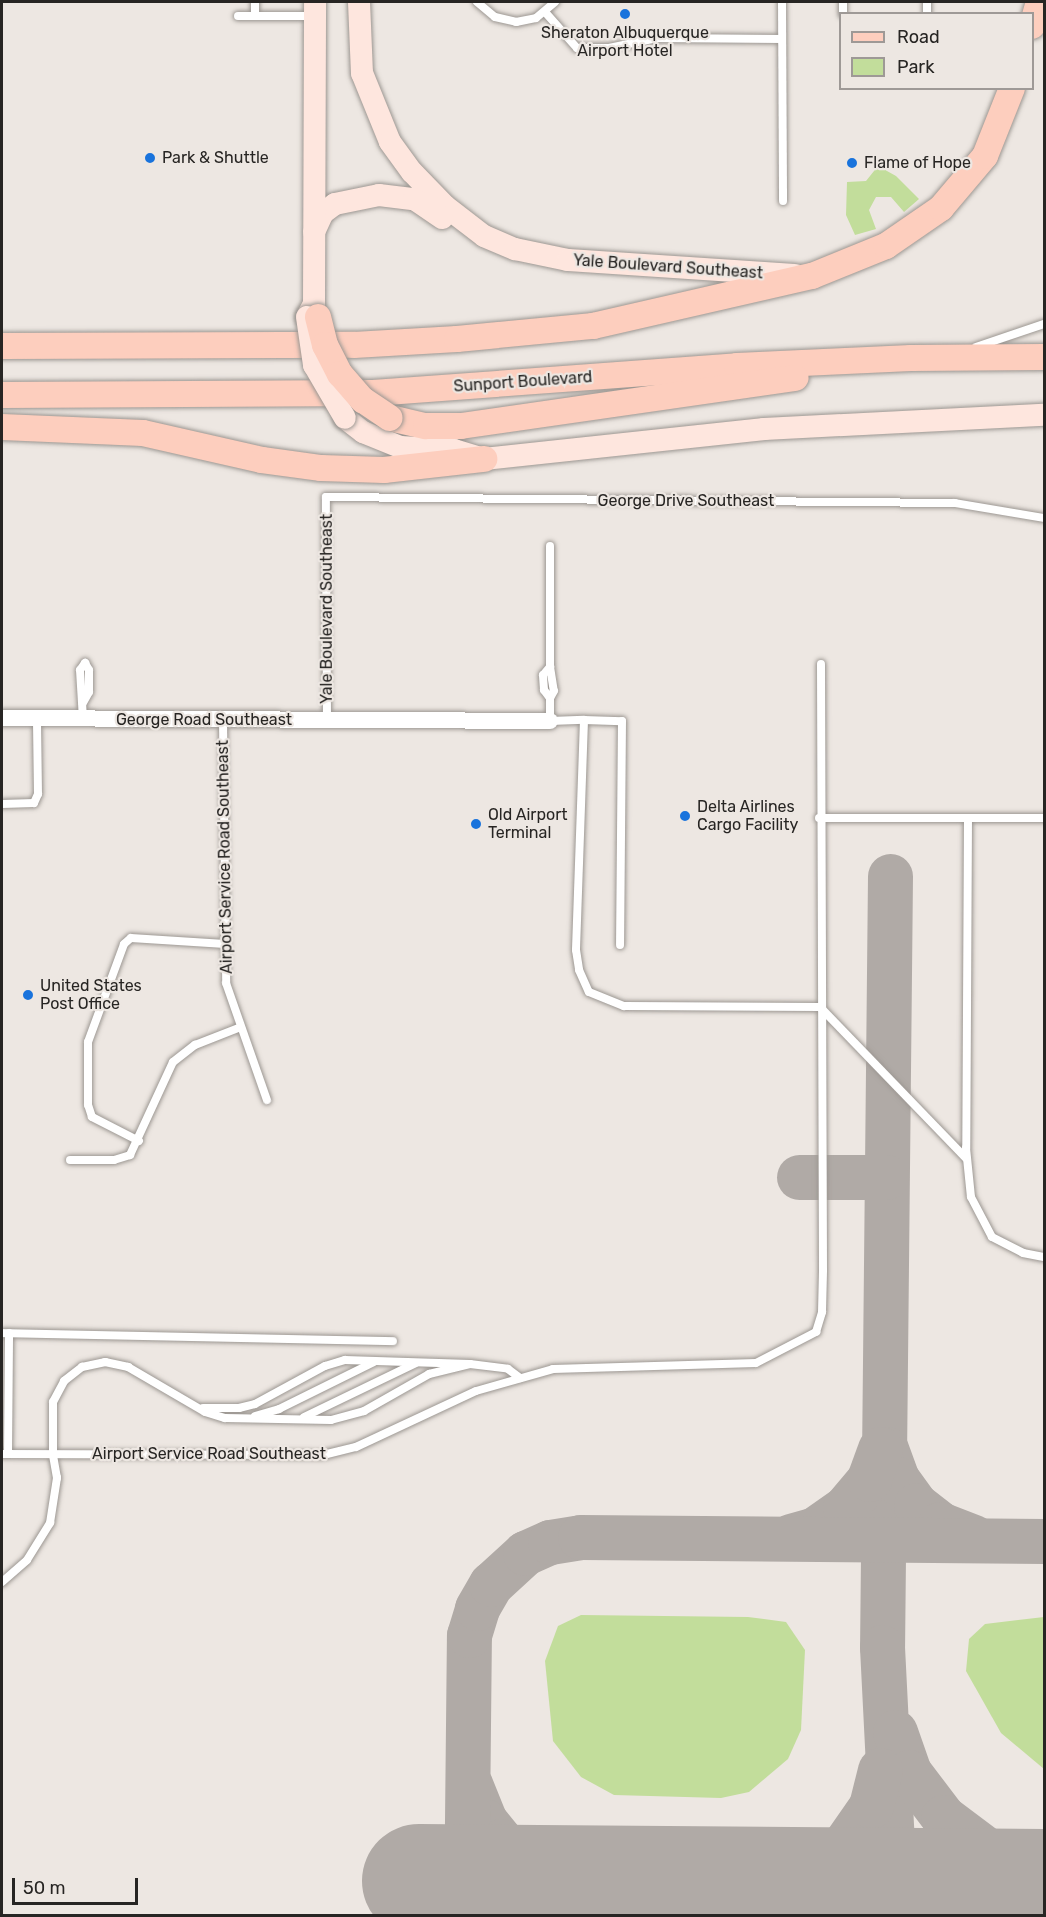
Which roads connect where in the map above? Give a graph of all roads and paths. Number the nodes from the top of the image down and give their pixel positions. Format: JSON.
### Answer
{"nodes":[{"id":1,"x":255,"y":2,"type":"edge"},
{"id":2,"x":359,"y":2,"type":"edge"},
{"id":3,"x":477,"y":2,"type":"edge"},
{"id":4,"x":555,"y":2,"type":"edge"},
{"id":5,"x":782,"y":2,"type":"edge"},
{"id":6,"x":1039,"y":2,"type":"edge"},
{"id":7,"x":315,"y":9,"type":"edge"},
{"id":8,"x":545,"y":12,"type":"junction"},
{"id":9,"x":238,"y":16,"type":"dead end"},
{"id":10,"x":255,"y":16,"type":"junction"},
{"id":11,"x":1034,"y":19,"type":"edge"},
{"id":12,"x":782,"y":39,"type":"junction"},
{"id":13,"x":1011,"y":90,"type":"edge"},
{"id":14,"x":783,"y":201,"type":"dead end"},
{"id":15,"x":314,"y":234,"type":"junction"},
{"id":16,"x":484,"y":236,"type":"junction"},
{"id":17,"x":812,"y":276,"type":"junction"},
{"id":18,"x":313,"y":312,"type":"junction"},
{"id":19,"x":1044,"y":324,"type":"edge"},
{"id":20,"x":2,"y":346,"type":"edge"},
{"id":21,"x":1044,"y":357,"type":"edge"},
{"id":22,"x":902,"y":358,"type":"junction"},
{"id":23,"x":2,"y":395,"type":"edge"},
{"id":24,"x":1044,"y":415,"type":"edge"},
{"id":25,"x":2,"y":427,"type":"edge"},
{"id":26,"x":484,"y":459,"type":"junction"},
{"id":27,"x":326,"y":498,"type":"joint"},
{"id":28,"x":1044,"y":518,"type":"edge"},
{"id":29,"x":550,"y":546,"type":"dead end"},
{"id":30,"x":821,"y":664,"type":"dead end"},
{"id":31,"x":2,"y":718,"type":"edge"},
{"id":32,"x":37,"y":719,"type":"junction"},
{"id":33,"x":223,"y":720,"type":"junction"},
{"id":34,"x":327,"y":720,"type":"junction"},
{"id":35,"x":584,"y":720,"type":"junction"},
{"id":36,"x":550,"y":721,"type":"junction"},
{"id":37,"x":2,"y":804,"type":"edge"},
{"id":38,"x":819,"y":818,"type":"junction"},
{"id":39,"x":968,"y":818,"type":"junction"},
{"id":40,"x":1044,"y":818,"type":"edge"},
{"id":41,"x":225,"y":944,"type":"junction"},
{"id":42,"x":620,"y":945,"type":"dead end"},
{"id":43,"x":820,"y":1007,"type":"junction"},
{"id":44,"x":241,"y":1027,"type":"junction"},
{"id":45,"x":267,"y":1100,"type":"dead end"},
{"id":46,"x":139,"y":1141,"type":"junction"},
{"id":47,"x":966,"y":1158,"type":"junction"},
{"id":48,"x":70,"y":1160,"type":"dead end"},
{"id":49,"x":1044,"y":1257,"type":"edge"},
{"id":50,"x":5,"y":1333,"type":"edge"},
{"id":51,"x":393,"y":1341,"type":"dead end"},
{"id":52,"x":383,"y":1360,"type":"junction"},
{"id":53,"x":426,"y":1360,"type":"junction"},
{"id":54,"x":470,"y":1364,"type":"junction"},
{"id":55,"x":520,"y":1378,"type":"junction"},
{"id":56,"x":196,"y":1407,"type":"junction"},
{"id":57,"x":237,"y":1419,"type":"junction"},
{"id":58,"x":291,"y":1419,"type":"junction"},
{"id":59,"x":5,"y":1454,"type":"edge"},
{"id":60,"x":52,"y":1455,"type":"junction"},
{"id":61,"x":2,"y":1582,"type":"edge"}],
"edges":[{"from":1,"to":10,"type":"lane"},
{"from":2,"to":16,"type":"main road","name":"Yale Boulevard Southeast"},
{"from":3,"to":8,"type":"lane"},
{"from":4,"to":8,"type":"lane"},
{"from":5,"to":12,"type":"lane"},
{"from":6,"to":11,"type":"main road"},
{"from":7,"to":10,"type":"lane"},
{"from":7,"to":15,"type":"main road"},
{"from":8,"to":12,"type":"lane"},
{"from":9,"to":10,"type":"lane"},
{"from":12,"to":14,"type":"lane"},
{"from":13,"to":17,"type":"main road"},
{"from":15,"to":16,"type":"main road"},
{"from":15,"to":18,"type":"main road"},
{"from":16,"to":17,"type":"main road","name":"Yale Boulevard Southeast"},
{"from":17,"to":20,"type":"main road"},
{"from":18,"to":22,"type":"main road","bridge":true},
{"from":18,"to":26,"type":"main road","bridge":true},
{"from":19,"to":22,"type":"lane"},
{"from":21,"to":22,"type":"main road","name":"Sunport Boulevard"},
{"from":22,"to":23,"type":"main road","name":"Sunport Boulevard"},
{"from":24,"to":26,"type":"main road"},
{"from":25,"to":26,"type":"main road"},
{"from":27,"to":28,"type":"lane","name":"George Drive Southeast"},
{"from":27,"to":34,"type":"lane","name":"Yale Boulevard Southeast"},
{"from":29,"to":36,"type":"lane"},
{"from":30,"to":38,"type":"lane","name":"Airport Service Road Southeast"},
{"from":31,"to":32,"type":"street","name":"George Road Southeast"},
{"from":32,"to":33,"type":"street","name":"George Road Southeast"},
{"from":32,"to":37,"type":"lane"},
{"from":33,"to":34,"type":"street","name":"George Road Southeast"},
{"from":33,"to":41,"type":"lane","name":"Airport Service Road Southeast"},
{"from":34,"to":36,"type":"street","name":"George Road Southeast"},
{"from":35,"to":36,"type":"lane"},
{"from":35,"to":42,"type":"lane"},
{"from":35,"to":43,"type":"lane"},
{"from":38,"to":39,"type":"lane"},
{"from":38,"to":43,"type":"lane","name":"Airport Service Road Southeast"},
{"from":39,"to":40,"type":"lane"},
{"from":39,"to":47,"type":"lane"},
{"from":41,"to":44,"type":"lane","name":"Airport Service Road Southeast"},
{"from":41,"to":46,"type":"lane"},
{"from":43,"to":47,"type":"lane"},
{"from":43,"to":55,"type":"lane","name":"Airport Service Road Southeast"},
{"from":44,"to":45,"type":"lane","name":"Airport Service Road Southeast"},
{"from":44,"to":46,"type":"lane"},
{"from":46,"to":48,"type":"lane"},
{"from":47,"to":49,"type":"lane"},
{"from":50,"to":51,"type":"lane"},
{"from":50,"to":59,"type":"lane"},
{"from":52,"to":53,"type":"lane"},
{"from":52,"to":56,"type":"lane"},
{"from":52,"to":57,"type":"lane"},
{"from":53,"to":54,"type":"lane"},
{"from":53,"to":58,"type":"lane"},
{"from":54,"to":55,"type":"lane"},
{"from":54,"to":58,"type":"lane"},
{"from":55,"to":60,"type":"lane","name":"Airport Service Road Southeast"},
{"from":56,"to":57,"type":"lane"},
{"from":56,"to":60,"type":"lane"},
{"from":57,"to":58,"type":"lane"},
{"from":59,"to":60,"type":"lane","name":"Airport Service Road Southeast"},
{"from":60,"to":61,"type":"lane"}]}
